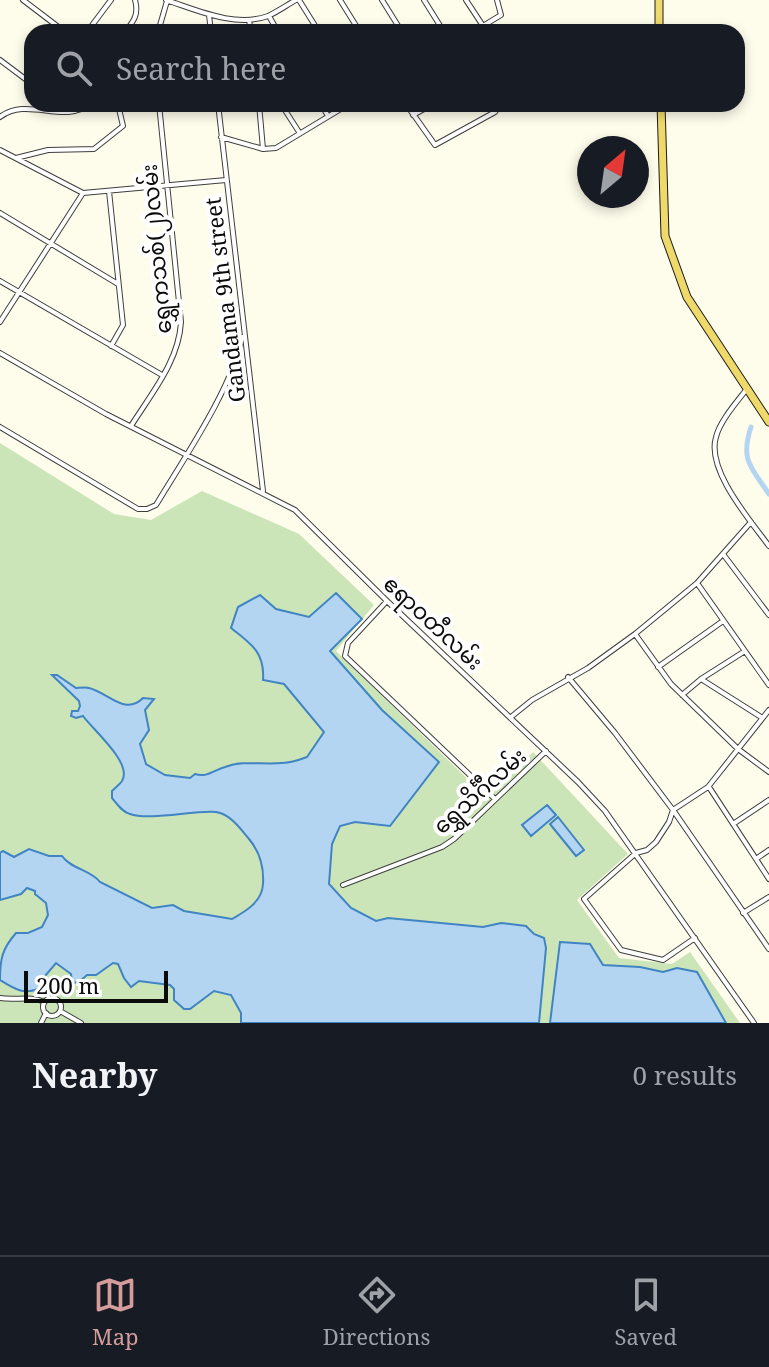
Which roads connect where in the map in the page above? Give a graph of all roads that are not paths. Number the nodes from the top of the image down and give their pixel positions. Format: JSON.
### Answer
{"nodes":[{"id":1,"x":23,"y":0,"type":"edge"},
{"id":2,"x":111,"y":0,"type":"edge"},
{"id":3,"x":135,"y":0,"type":"edge"},
{"id":4,"x":167,"y":0,"type":"edge"},
{"id":5,"x":298,"y":0,"type":"edge"},
{"id":6,"x":340,"y":0,"type":"edge"},
{"id":7,"x":382,"y":0,"type":"edge"},
{"id":8,"x":424,"y":0,"type":"edge"},
{"id":9,"x":466,"y":0,"type":"edge"},
{"id":10,"x":497,"y":0,"type":"edge"},
{"id":11,"x":659,"y":0,"type":"edge"},
{"id":12,"x":176,"y":2,"type":"edge"},
{"id":13,"x":209,"y":15,"type":"junction"},
{"id":14,"x":269,"y":16,"type":"junction"},
{"id":15,"x":249,"y":20,"type":"junction"},
{"id":16,"x":54,"y":24,"type":"edge"},
{"id":17,"x":93,"y":24,"type":"edge"},
{"id":18,"x":131,"y":24,"type":"edge"},
{"id":19,"x":160,"y":24,"type":"edge"},
{"id":20,"x":210,"y":24,"type":"edge"},
{"id":21,"x":250,"y":24,"type":"edge"},
{"id":22,"x":274,"y":24,"type":"edge"},
{"id":23,"x":314,"y":24,"type":"edge"},
{"id":24,"x":355,"y":24,"type":"edge"},
{"id":25,"x":397,"y":24,"type":"edge"},
{"id":26,"x":439,"y":24,"type":"edge"},
{"id":27,"x":482,"y":24,"type":"edge"},
{"id":28,"x":486,"y":24,"type":"edge"},
{"id":29,"x":659,"y":24,"type":"edge"},
{"id":30,"x":0,"y":60,"type":"edge"},
{"id":31,"x":24,"y":78,"type":"edge"},
{"id":32,"x":24,"y":108,"type":"edge"},
{"id":33,"x":120,"y":112,"type":"edge"},
{"id":34,"x":160,"y":112,"type":"edge"},
{"id":35,"x":219,"y":112,"type":"edge"},
{"id":36,"x":260,"y":112,"type":"edge"},
{"id":37,"x":286,"y":112,"type":"edge"},
{"id":38,"x":326,"y":112,"type":"edge"},
{"id":39,"x":335,"y":112,"type":"edge"},
{"id":40,"x":411,"y":112,"type":"edge"},
{"id":41,"x":418,"y":112,"type":"edge"},
{"id":42,"x":495,"y":112,"type":"edge"},
{"id":43,"x":661,"y":112,"type":"edge"},
{"id":44,"x":413,"y":115,"type":"junction"},
{"id":45,"x":328,"y":116,"type":"junction"},
{"id":46,"x":0,"y":117,"type":"edge"},
{"id":47,"x":299,"y":132,"type":"junction"},
{"id":48,"x":221,"y":137,"type":"junction"},
{"id":49,"x":263,"y":149,"type":"junction"},
{"id":50,"x":0,"y":150,"type":"edge"},
{"id":51,"x":16,"y":158,"type":"junction"},
{"id":52,"x":226,"y":180,"type":"junction"},
{"id":53,"x":166,"y":185,"type":"junction"},
{"id":54,"x":109,"y":191,"type":"junction"},
{"id":55,"x":83,"y":193,"type":"junction"},
{"id":56,"x":0,"y":213,"type":"edge"},
{"id":57,"x":50,"y":244,"type":"junction"},
{"id":58,"x":0,"y":281,"type":"edge"},
{"id":59,"x":118,"y":284,"type":"junction"},
{"id":60,"x":18,"y":291,"type":"junction"},
{"id":61,"x":0,"y":322,"type":"edge"},
{"id":62,"x":243,"y":333,"type":"junction"},
{"id":63,"x":111,"y":346,"type":"junction"},
{"id":64,"x":0,"y":353,"type":"edge"},
{"id":65,"x":162,"y":375,"type":"junction"},
{"id":66,"x":747,"y":388,"type":"junction"},
{"id":67,"x":769,"y":422,"type":"edge"},
{"id":68,"x":131,"y":426,"type":"junction"},
{"id":69,"x":0,"y":427,"type":"edge"},
{"id":70,"x":187,"y":454,"type":"junction"},
{"id":71,"x":263,"y":492,"type":"junction"},
{"id":72,"x":751,"y":522,"type":"junction"},
{"id":73,"x":769,"y":546,"type":"edge"},
{"id":74,"x":723,"y":554,"type":"junction"},
{"id":75,"x":697,"y":583,"type":"junction"},
{"id":76,"x":387,"y":601,"type":"junction"},
{"id":77,"x":769,"y":615,"type":"edge"},
{"id":78,"x":723,"y":621,"type":"junction"},
{"id":79,"x":635,"y":634,"type":"junction"},
{"id":80,"x":745,"y":651,"type":"junction"},
{"id":81,"x":658,"y":667,"type":"junction"},
{"id":82,"x":568,"y":677,"type":"junction"},
{"id":83,"x":701,"y":679,"type":"junction"},
{"id":84,"x":769,"y":685,"type":"edge"},
{"id":85,"x":682,"y":695,"type":"junction"},
{"id":86,"x":769,"y":710,"type":"edge"},
{"id":87,"x":511,"y":717,"type":"junction"},
{"id":88,"x":761,"y":717,"type":"junction"},
{"id":89,"x":738,"y":749,"type":"junction"},
{"id":90,"x":546,"y":751,"type":"junction"},
{"id":91,"x":769,"y":771,"type":"edge"},
{"id":92,"x":708,"y":787,"type":"junction"},
{"id":93,"x":495,"y":799,"type":"junction"},
{"id":94,"x":769,"y":800,"type":"edge"},
{"id":95,"x":673,"y":810,"type":"junction"},
{"id":96,"x":733,"y":824,"type":"junction"},
{"id":97,"x":769,"y":850,"type":"edge"},
{"id":98,"x":636,"y":853,"type":"junction"},
{"id":99,"x":756,"y":859,"type":"junction"},
{"id":100,"x":769,"y":879,"type":"edge"},
{"id":101,"x":343,"y":885,"type":"dead end"},
{"id":102,"x":769,"y":897,"type":"edge"},
{"id":103,"x":743,"y":913,"type":"junction"},
{"id":104,"x":695,"y":938,"type":"junction"},
{"id":105,"x":769,"y":949,"type":"edge"},
{"id":106,"x":0,"y":998,"type":"edge"},
{"id":107,"x":44,"y":1002,"type":"junction"},
{"id":108,"x":60,"y":1011,"type":"junction"},
{"id":109,"x":48,"y":1014,"type":"junction"},
{"id":110,"x":41,"y":1023,"type":"edge"},
{"id":111,"x":47,"y":1023,"type":"edge"},
{"id":112,"x":81,"y":1023,"type":"edge"},
{"id":113,"x":754,"y":1023,"type":"edge"}],
"edges":[{"from":1,"to":16,"type":"street"},
{"from":2,"to":17,"type":"street"},
{"from":3,"to":18,"type":"street"},
{"from":4,"to":12,"type":"street"},
{"from":4,"to":19,"type":"street"},
{"from":5,"to":14,"type":"street"},
{"from":5,"to":23,"type":"street"},
{"from":6,"to":24,"type":"street"},
{"from":7,"to":25,"type":"street"},
{"from":8,"to":26,"type":"street"},
{"from":9,"to":27,"type":"street"},
{"from":10,"to":28,"type":"street"},
{"from":11,"to":29,"type":"main road"},
{"from":12,"to":13,"type":"street"},
{"from":13,"to":15,"type":"street"},
{"from":13,"to":20,"type":"street"},
{"from":14,"to":15,"type":"street"},
{"from":14,"to":22,"type":"street"},
{"from":15,"to":21,"type":"street"},
{"from":30,"to":31,"type":"street"},
{"from":32,"to":46,"type":"street"},
{"from":33,"to":51,"type":"street"},
{"from":34,"to":53,"type":"street","name":"ရွှေကသစ်(၂)လမ်း"},
{"from":35,"to":48,"type":"street","name":"Gandama 9th street"},
{"from":36,"to":49,"type":"street"},
{"from":37,"to":47,"type":"street"},
{"from":38,"to":45,"type":"street"},
{"from":39,"to":45,"type":"street"},
{"from":40,"to":44,"type":"street"},
{"from":41,"to":44,"type":"street"},
{"from":42,"to":44,"type":"street"},
{"from":43,"to":66,"type":"main road"},
{"from":45,"to":47,"type":"street"},
{"from":47,"to":49,"type":"street"},
{"from":48,"to":49,"type":"street"},
{"from":48,"to":52,"type":"street","name":"Gandama 9th street"},
{"from":50,"to":51,"type":"street"},
{"from":51,"to":55,"type":"street"},
{"from":52,"to":53,"type":"street"},
{"from":52,"to":62,"type":"street","name":"Gandama 9th street"},
{"from":53,"to":54,"type":"street"},
{"from":53,"to":65,"type":"street","name":"ရွှေကသစ်(၂)လမ်း"},
{"from":54,"to":55,"type":"street"},
{"from":54,"to":59,"type":"street"},
{"from":55,"to":57,"type":"street"},
{"from":56,"to":57,"type":"street"},
{"from":57,"to":59,"type":"street"},
{"from":57,"to":60,"type":"street"},
{"from":58,"to":60,"type":"street"},
{"from":59,"to":63,"type":"street"},
{"from":60,"to":61,"type":"street"},
{"from":60,"to":63,"type":"street"},
{"from":62,"to":70,"type":"street"},
{"from":62,"to":71,"type":"street","name":"Gandama 9th street"},
{"from":63,"to":65,"type":"street"},
{"from":64,"to":68,"type":"street","name":"ဧရာဝတီလမ်း"},
{"from":65,"to":68,"type":"street","name":"ရွှေကသစ်(၂)လမ်း"},
{"from":66,"to":67,"type":"main road"},
{"from":66,"to":72,"type":"street"},
{"from":68,"to":70,"type":"street","name":"ဧရာဝတီလမ်း"},
{"from":69,"to":70,"type":"street"},
{"from":70,"to":71,"type":"street","name":"ဧရာဝတီလမ်း"},
{"from":71,"to":76,"type":"street","name":"ဧရာဝတီလမ်း"},
{"from":72,"to":73,"type":"street"},
{"from":72,"to":74,"type":"street"},
{"from":74,"to":75,"type":"street"},
{"from":74,"to":77,"type":"street"},
{"from":75,"to":78,"type":"street"},
{"from":75,"to":79,"type":"street"},
{"from":76,"to":87,"type":"street","name":"ဧရာဝတီလမ်း"},
{"from":76,"to":93,"type":"street"},
{"from":78,"to":80,"type":"street"},
{"from":78,"to":81,"type":"street"},
{"from":79,"to":81,"type":"street"},
{"from":79,"to":82,"type":"street"},
{"from":80,"to":83,"type":"street"},
{"from":80,"to":84,"type":"street"},
{"from":81,"to":85,"type":"street"},
{"from":82,"to":87,"type":"street"},
{"from":82,"to":95,"type":"street"},
{"from":83,"to":85,"type":"street"},
{"from":83,"to":88,"type":"street"},
{"from":85,"to":89,"type":"street"},
{"from":86,"to":88,"type":"street"},
{"from":87,"to":90,"type":"street","name":"ဧရာဝတီလမ်း"},
{"from":88,"to":89,"type":"street"},
{"from":89,"to":91,"type":"street"},
{"from":89,"to":92,"type":"street"},
{"from":90,"to":93,"type":"street","name":"ရွှေသိင်္ဂီလမ်း"},
{"from":90,"to":98,"type":"street","name":"ဧရာဝတီလမ်း"},
{"from":92,"to":95,"type":"street"},
{"from":92,"to":96,"type":"street"},
{"from":93,"to":101,"type":"street","name":"ရွှေသိင်္ဂီလမ်း"},
{"from":94,"to":96,"type":"street"},
{"from":95,"to":98,"type":"street"},
{"from":95,"to":103,"type":"street"},
{"from":96,"to":99,"type":"street"},
{"from":97,"to":99,"type":"street"},
{"from":98,"to":104,"type":"street","name":"ဧရာဝတီလမ်း"},
{"from":98,"to":104,"type":"street"},
{"from":99,"to":100,"type":"street"},
{"from":102,"to":103,"type":"street"},
{"from":103,"to":105,"type":"street"},
{"from":104,"to":113,"type":"street","name":"ဧရာဝတီလမ်း"},
{"from":106,"to":107,"type":"street"},
{"from":107,"to":108,"type":"street"},
{"from":107,"to":109,"type":"street"},
{"from":108,"to":109,"type":"street"},
{"from":108,"to":112,"type":"street"},
{"from":109,"to":110,"type":"street"},
{"from":109,"to":111,"type":"street"}]}
